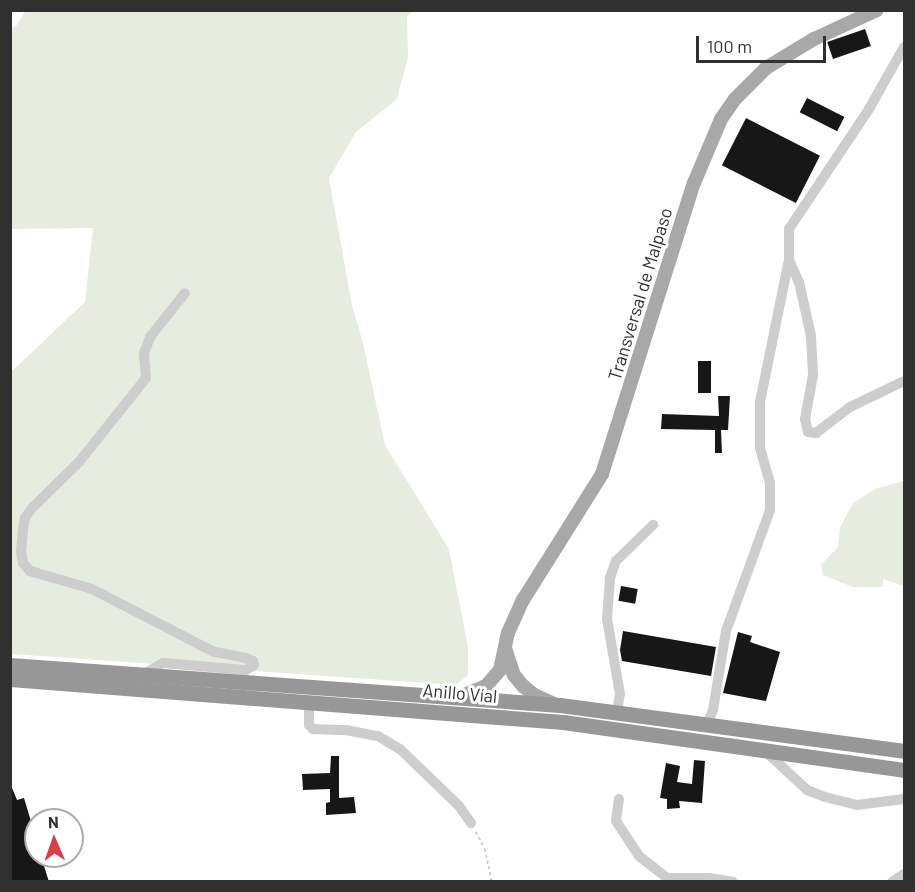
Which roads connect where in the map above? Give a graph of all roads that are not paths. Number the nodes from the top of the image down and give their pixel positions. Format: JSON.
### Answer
{"nodes":[{"id":1,"x":877,"y":10,"type":"edge"},
{"id":2,"x":904,"y":47,"type":"edge"},
{"id":3,"x":789,"y":260,"type":"junction"},
{"id":4,"x":185,"y":293,"type":"dead end"},
{"id":5,"x":904,"y":381,"type":"edge"},
{"id":6,"x":653,"y":525,"type":"dead end"},
{"id":7,"x":505,"y":649,"type":"junction"},
{"id":8,"x":10,"y":665,"type":"edge"},
{"id":9,"x":144,"y":674,"type":"junction"},
{"id":10,"x":10,"y":679,"type":"edge"},
{"id":11,"x":462,"y":696,"type":"junction"},
{"id":12,"x":309,"y":701,"type":"junction"},
{"id":13,"x":560,"y":705,"type":"junction"},
{"id":14,"x":617,"y":712,"type":"junction"},
{"id":15,"x":708,"y":722,"type":"junction"},
{"id":16,"x":763,"y":749,"type":"junction"},
{"id":17,"x":904,"y":751,"type":"edge"},
{"id":18,"x":904,"y":770,"type":"edge"},
{"id":19,"x":620,"y":799,"type":"dead end"},
{"id":20,"x":904,"y":800,"type":"edge"},
{"id":21,"x":471,"y":823,"type":"road end"},
{"id":22,"x":904,"y":874,"type":"edge"},
{"id":23,"x":733,"y":882,"type":"edge"},
{"id":24,"x":892,"y":882,"type":"edge"}],
"edges":[{"from":1,"to":7,"type":"main road","name":"Transversal de Malpaso"},
{"from":2,"to":3,"type":"lane"},
{"from":3,"to":5,"type":"lane"},
{"from":3,"to":15,"type":"lane"},
{"from":4,"to":9,"type":"lane"},
{"from":6,"to":14,"type":"lane"},
{"from":7,"to":11,"type":"main road","name":"Transversal de Malpaso"},
{"from":7,"to":13,"type":"main road"},
{"from":8,"to":9,"type":"highway","name":"Anillo Víal"},
{"from":9,"to":11,"type":"highway","name":"Anillo Víal"},
{"from":10,"to":12,"type":"highway","name":"Anillo Víal"},
{"from":11,"to":13,"type":"highway","name":"Anillo Víal"},
{"from":12,"to":16,"type":"highway","name":"Anillo Víal"},
{"from":12,"to":21,"type":"lane"},
{"from":13,"to":14,"type":"highway","name":"Anillo Víal"},
{"from":14,"to":15,"type":"highway","name":"Anillo Víal"},
{"from":15,"to":17,"type":"highway","name":"Anillo Víal"},
{"from":16,"to":18,"type":"highway","name":"Anillo Víal"},
{"from":16,"to":20,"type":"lane"},
{"from":19,"to":23,"type":"lane"},
{"from":22,"to":24,"type":"lane"}]}
